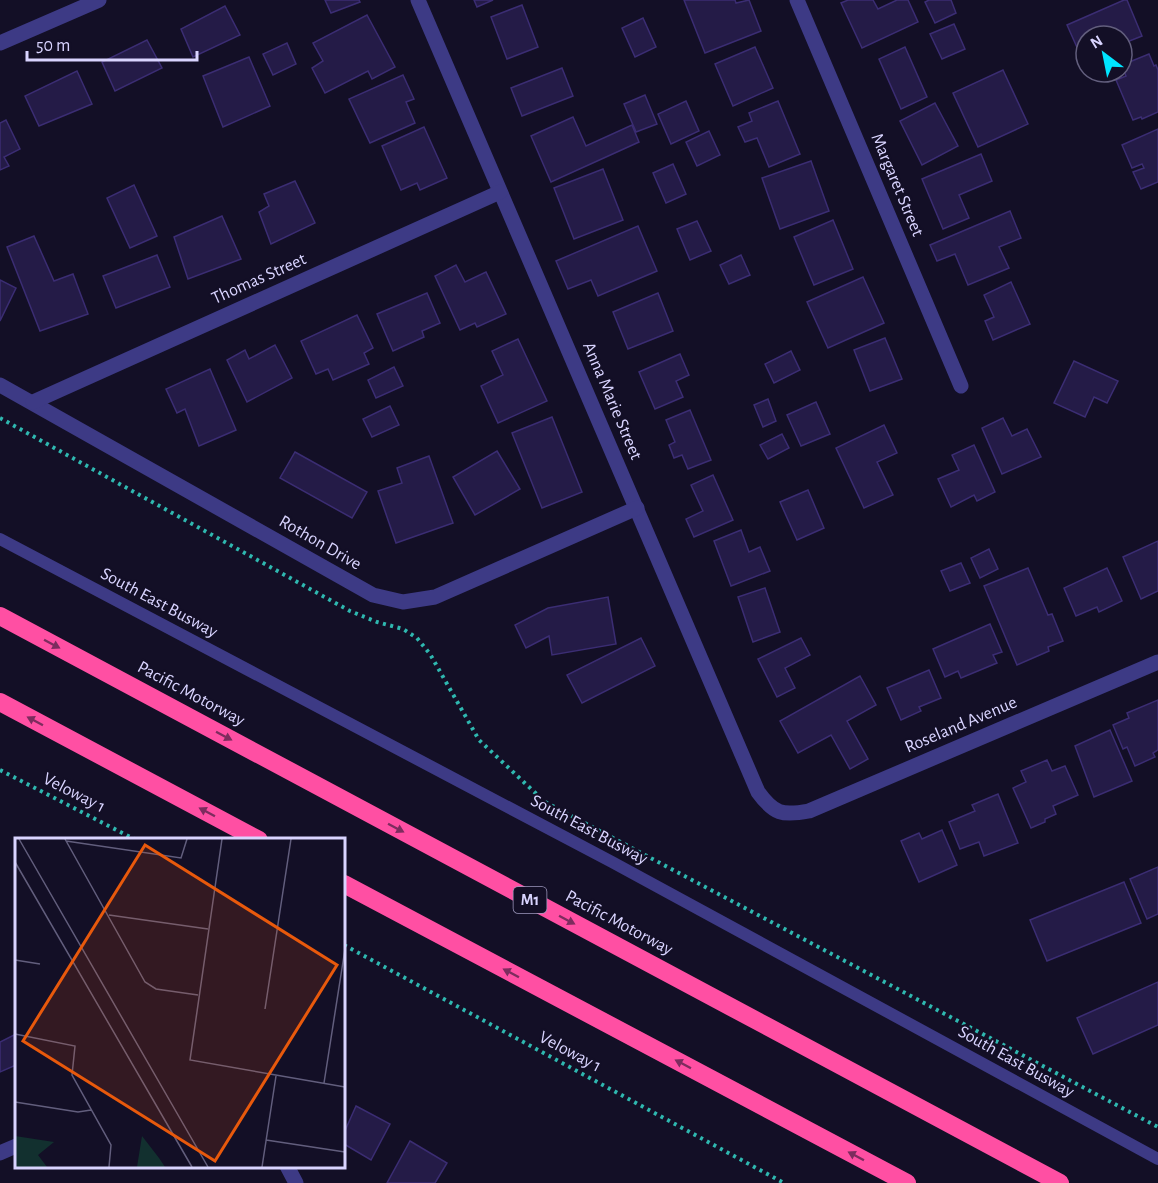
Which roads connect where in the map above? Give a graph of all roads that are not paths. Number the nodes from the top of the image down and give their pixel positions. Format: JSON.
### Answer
{"nodes":[{"id":1,"x":99,"y":0,"type":"edge"},
{"id":2,"x":418,"y":0,"type":"edge"},
{"id":3,"x":797,"y":0,"type":"edge"},
{"id":4,"x":0,"y":42,"type":"edge"},
{"id":5,"x":500,"y":192,"type":"junction"},
{"id":6,"x":0,"y":385,"type":"edge"},
{"id":7,"x":961,"y":386,"type":"dead end"},
{"id":8,"x":33,"y":402,"type":"junction"},
{"id":9,"x":637,"y":508,"type":"junction"},
{"id":10,"x":0,"y":539,"type":"edge"},
{"id":11,"x":0,"y":616,"type":"edge"},
{"id":12,"x":1158,"y":662,"type":"edge"},
{"id":13,"x":0,"y":702,"type":"edge"},
{"id":14,"x":778,"y":813,"type":"joint"},
{"id":15,"x":255,"y":838,"type":"edge"},
{"id":16,"x":345,"y":885,"type":"edge"},
{"id":17,"x":15,"y":1146,"type":"edge"},
{"id":18,"x":0,"y":1153,"type":"edge"},
{"id":19,"x":1158,"y":1159,"type":"edge"},
{"id":20,"x":288,"y":1168,"type":"edge"},
{"id":21,"x":296,"y":1183,"type":"edge"},
{"id":22,"x":908,"y":1183,"type":"edge"},
{"id":23,"x":1060,"y":1183,"type":"edge"}],
"edges":[{"from":1,"to":4,"type":"street"},
{"from":2,"to":5,"type":"street","name":"Anna Marie Street"},
{"from":3,"to":7,"type":"street","name":"Margaret Street"},
{"from":5,"to":8,"type":"street","name":"Thomas Street"},
{"from":5,"to":9,"type":"street","name":"Anna Marie Street"},
{"from":6,"to":8,"type":"street","name":"Rothon Drive"},
{"from":8,"to":9,"type":"street","name":"Rothon Drive"},
{"from":9,"to":14,"type":"street","name":"Anna Marie Street"},
{"from":10,"to":19,"type":"lane","name":"South East Busway"},
{"from":11,"to":23,"type":"highway","name":"Pacific Motorway","number":"M1","one_way":true},
{"from":12,"to":14,"type":"street","name":"Roseland Avenue"},
{"from":15,"to":13,"type":"highway","one_way":true},
{"from":22,"to":16,"type":"highway","one_way":true},
{"from":17,"to":18,"type":"street"},
{"from":20,"to":21,"type":"street"}]}
